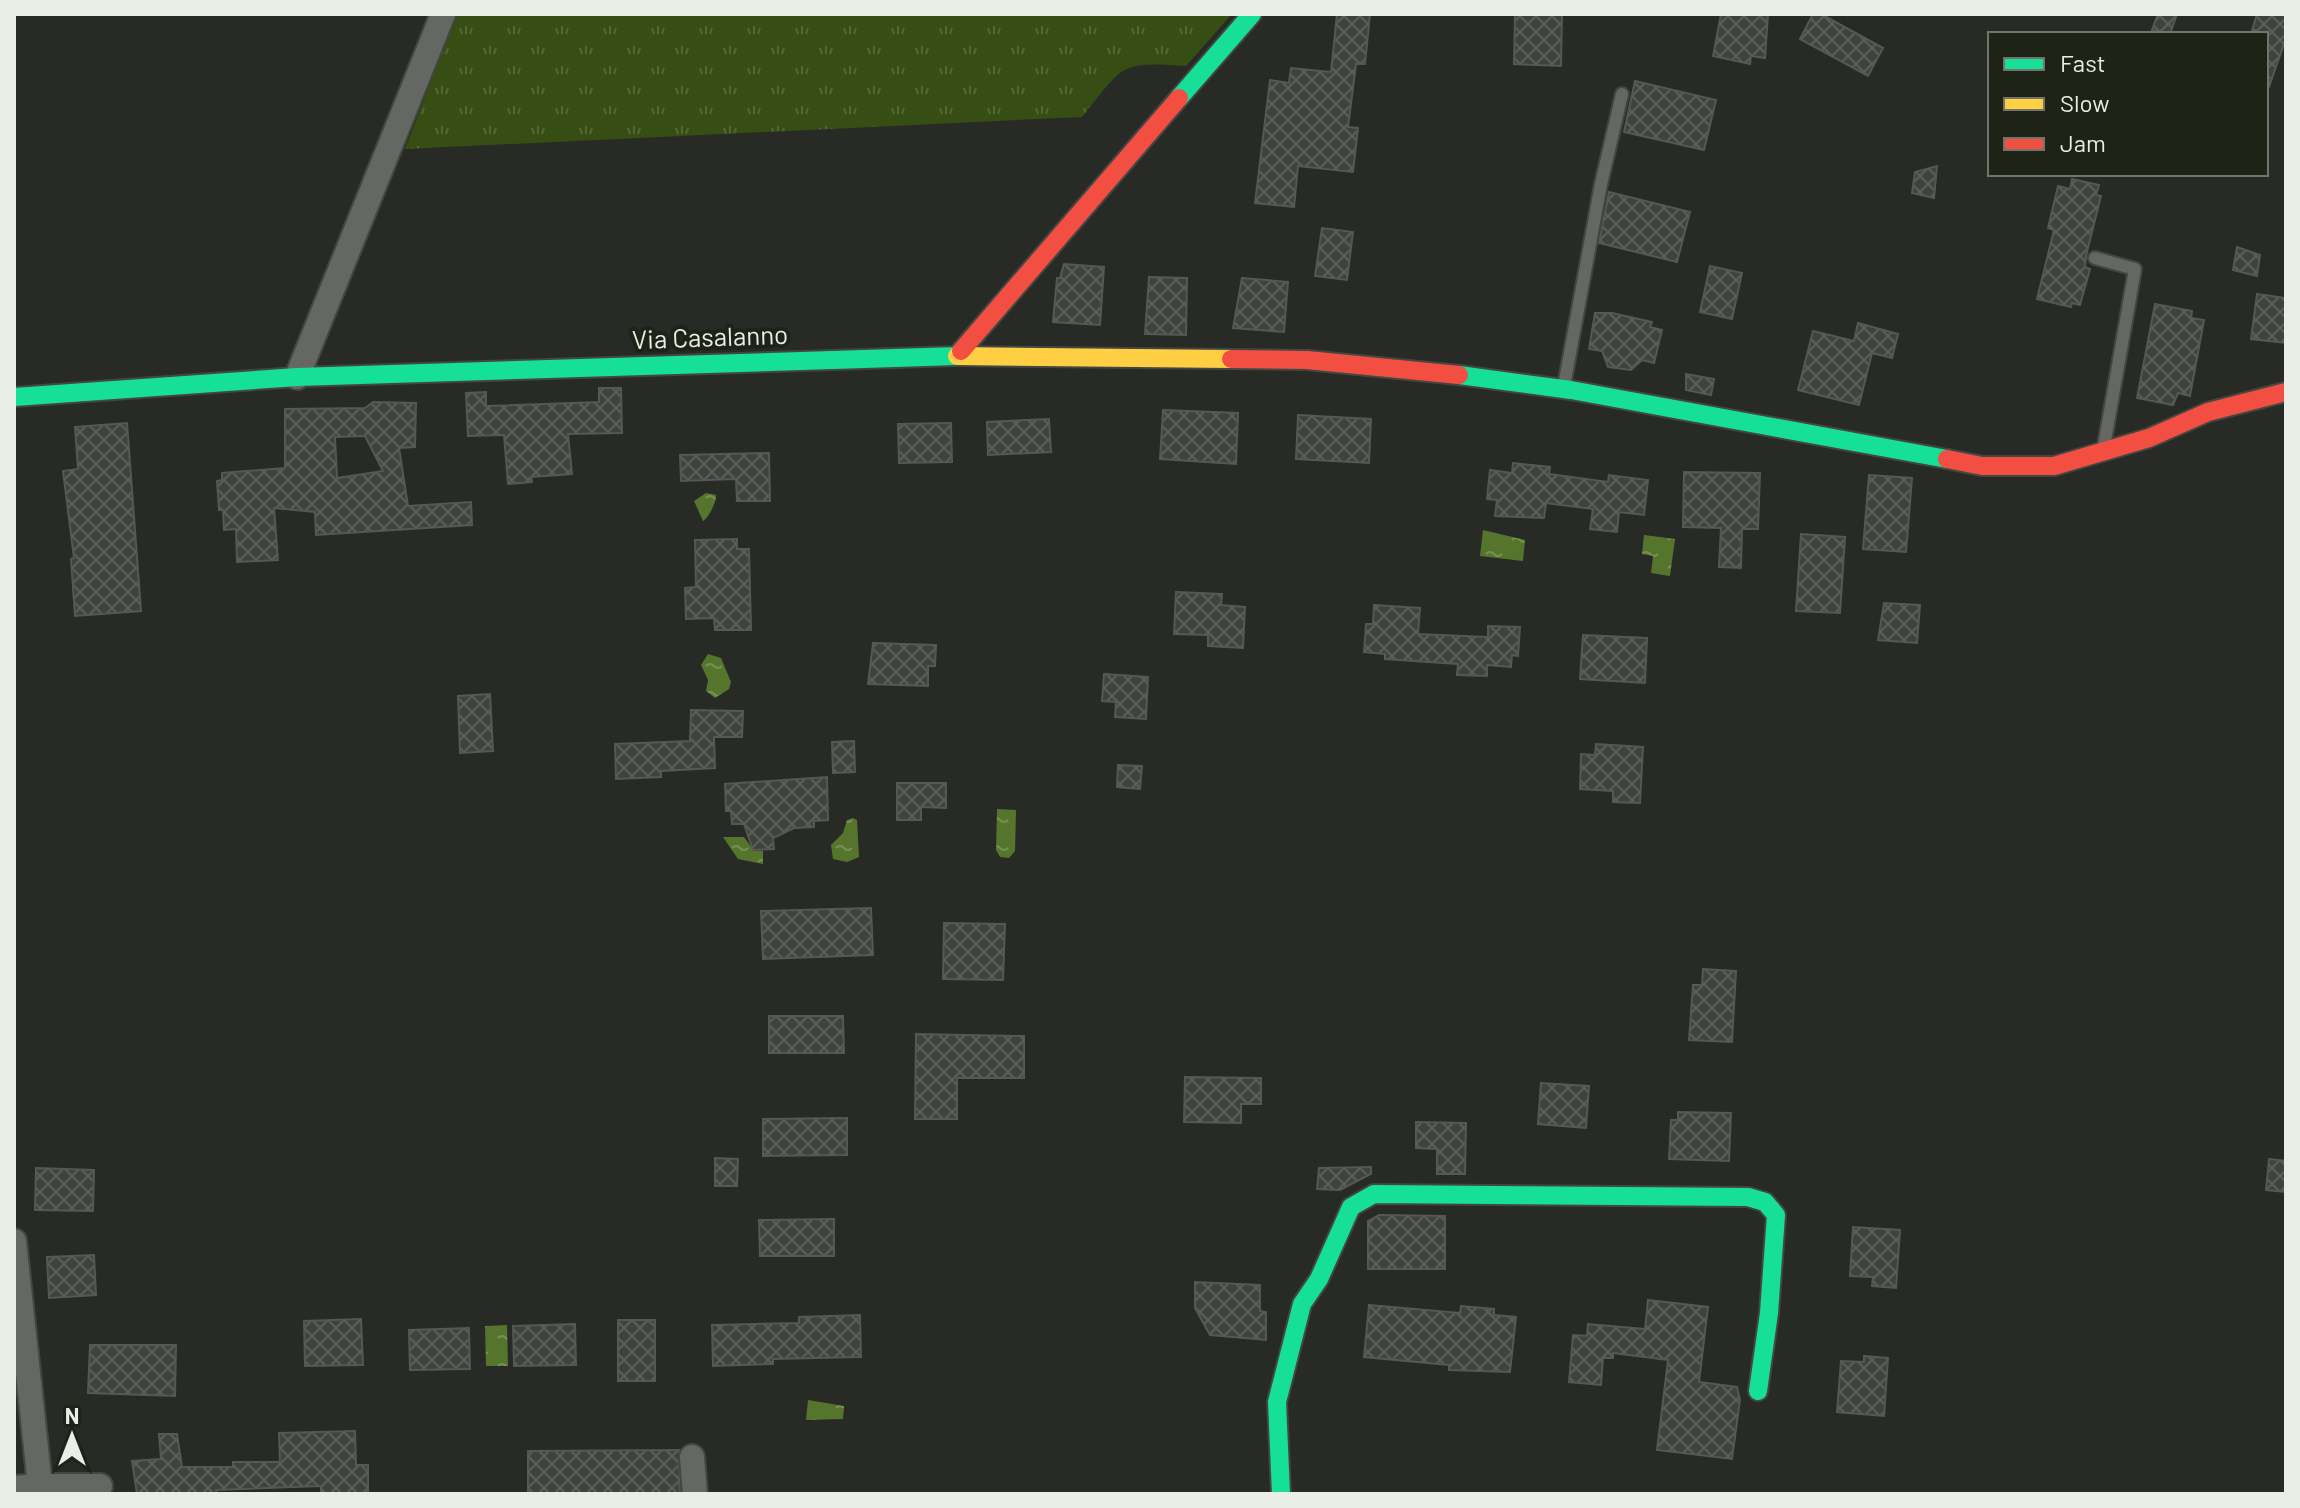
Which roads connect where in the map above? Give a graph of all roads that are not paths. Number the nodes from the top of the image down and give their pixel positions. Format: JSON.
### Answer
{"nodes":[{"id":1,"x":443,"y":14,"type":"edge"},
{"id":2,"x":1252,"y":14,"type":"edge"},
{"id":3,"x":1622,"y":94,"type":"dead end"},
{"id":4,"x":2095,"y":258,"type":"dead end"},
{"id":5,"x":957,"y":356,"type":"junction"},
{"id":6,"x":297,"y":377,"type":"junction"},
{"id":7,"x":1563,"y":389,"type":"junction"},
{"id":8,"x":2286,"y":392,"type":"edge"},
{"id":9,"x":14,"y":397,"type":"edge"},
{"id":10,"x":2103,"y":453,"type":"junction"},
{"id":11,"x":14,"y":1241,"type":"edge"},
{"id":12,"x":1758,"y":1391,"type":"dead end"},
{"id":13,"x":692,"y":1457,"type":"dead end"},
{"id":14,"x":40,"y":1486,"type":"junction"},
{"id":15,"x":100,"y":1486,"type":"dead end"},
{"id":16,"x":14,"y":1488,"type":"edge"},
{"id":17,"x":695,"y":1494,"type":"edge"},
{"id":18,"x":1281,"y":1494,"type":"edge"}],
"edges":[{"from":1,"to":6,"type":"street"},
{"from":2,"to":5,"type":"street"},
{"from":3,"to":7,"type":"lane"},
{"from":4,"to":10,"type":"lane"},
{"from":5,"to":6,"type":"street","name":"Via Casalanno"},
{"from":5,"to":7,"type":"street","name":"Via Casalanno"},
{"from":6,"to":9,"type":"street","name":"Via Casalanno"},
{"from":7,"to":10,"type":"street","name":"Via Casalanno"},
{"from":8,"to":10,"type":"street","name":"Via Casalanno"},
{"from":11,"to":14,"type":"street"},
{"from":12,"to":18,"type":"street"},
{"from":13,"to":17,"type":"street"},
{"from":14,"to":15,"type":"street"},
{"from":14,"to":16,"type":"street"}]}
